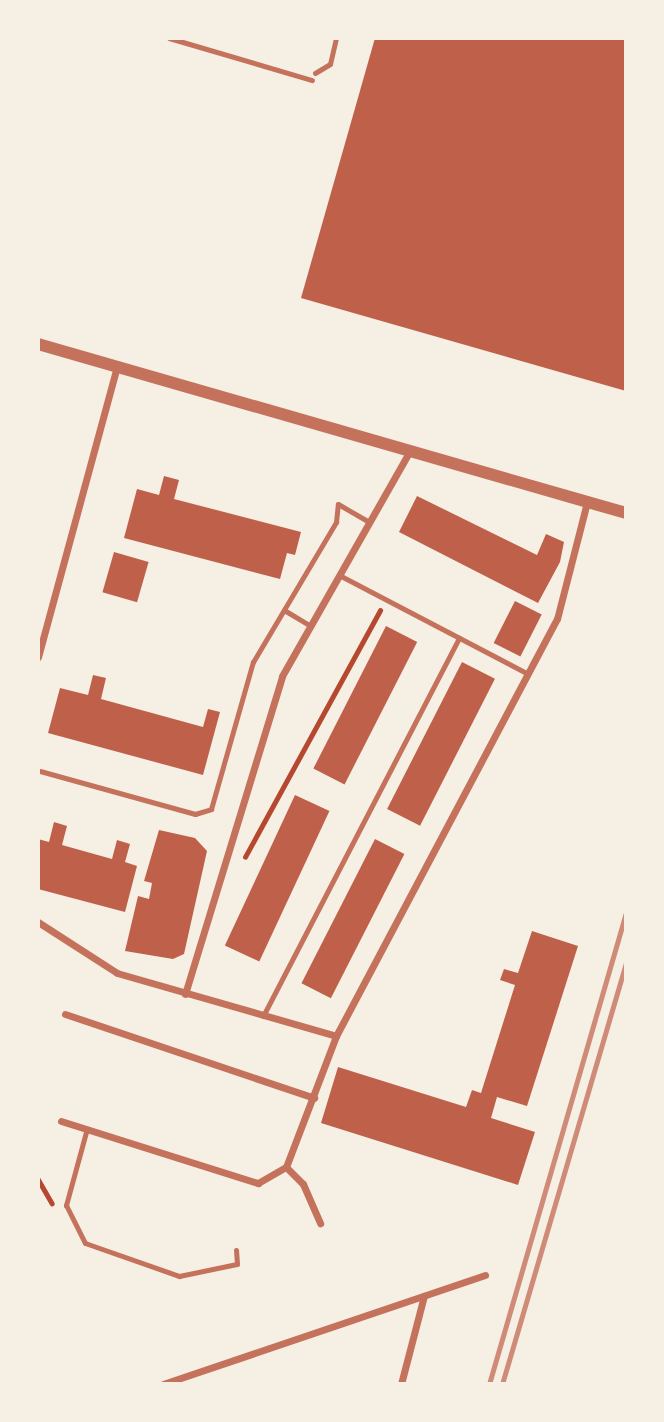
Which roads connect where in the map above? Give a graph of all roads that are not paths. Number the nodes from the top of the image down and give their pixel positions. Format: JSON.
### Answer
{"nodes":[{"id":1,"x":169,"y":38,"type":"edge"},
{"id":2,"x":336,"y":38,"type":"edge"},
{"id":3,"x":314,"y":73,"type":"dead end"},
{"id":4,"x":312,"y":79,"type":"dead end"},
{"id":5,"x":38,"y":344,"type":"edge"},
{"id":6,"x":117,"y":366,"type":"junction"},
{"id":7,"x":410,"y":451,"type":"junction"},
{"id":8,"x":587,"y":502,"type":"junction"},
{"id":9,"x":625,"y":513,"type":"edge"},
{"id":10,"x":369,"y":522,"type":"junction"},
{"id":11,"x":338,"y":575,"type":"junction"},
{"id":12,"x":284,"y":610,"type":"junction"},
{"id":13,"x":309,"y":625,"type":"junction"},
{"id":14,"x":460,"y":638,"type":"junction"},
{"id":15,"x":38,"y":657,"type":"edge"},
{"id":16,"x":528,"y":674,"type":"junction"},
{"id":17,"x":40,"y":771,"type":"edge"},
{"id":18,"x":38,"y":922,"type":"edge"},
{"id":19,"x":186,"y":994,"type":"junction"},
{"id":20,"x":65,"y":1014,"type":"dead end"},
{"id":21,"x":263,"y":1016,"type":"junction"},
{"id":22,"x":336,"y":1036,"type":"junction"},
{"id":23,"x":314,"y":1098,"type":"junction"},
{"id":24,"x":61,"y":1121,"type":"dead end"},
{"id":25,"x":86,"y":1132,"type":"junction"},
{"id":26,"x":286,"y":1167,"type":"junction"},
{"id":27,"x":320,"y":1223,"type":"dead end"},
{"id":28,"x":236,"y":1250,"type":"dead end"},
{"id":29,"x":485,"y":1275,"type":"dead end"},
{"id":30,"x":424,"y":1296,"type":"junction"},
{"id":31,"x":163,"y":1384,"type":"edge"},
{"id":32,"x":401,"y":1384,"type":"edge"}],
"edges":[{"from":1,"to":4,"type":"lane"},
{"from":2,"to":3,"type":"lane"},
{"from":5,"to":6,"type":"street"},
{"from":6,"to":7,"type":"street"},
{"from":6,"to":15,"type":"street"},
{"from":7,"to":8,"type":"street"},
{"from":7,"to":10,"type":"street"},
{"from":8,"to":9,"type":"street"},
{"from":8,"to":16,"type":"street"},
{"from":10,"to":11,"type":"street"},
{"from":10,"to":12,"type":"lane"},
{"from":11,"to":13,"type":"street"},
{"from":11,"to":14,"type":"lane"},
{"from":12,"to":13,"type":"lane"},
{"from":12,"to":17,"type":"lane"},
{"from":13,"to":19,"type":"street"},
{"from":14,"to":16,"type":"lane"},
{"from":14,"to":21,"type":"lane"},
{"from":16,"to":22,"type":"street"},
{"from":18,"to":19,"type":"street"},
{"from":19,"to":21,"type":"street"},
{"from":20,"to":23,"type":"street"},
{"from":21,"to":22,"type":"street"},
{"from":22,"to":23,"type":"street"},
{"from":23,"to":26,"type":"street"},
{"from":24,"to":25,"type":"street"},
{"from":25,"to":26,"type":"street"},
{"from":25,"to":28,"type":"lane"},
{"from":26,"to":27,"type":"street"},
{"from":29,"to":30,"type":"street"},
{"from":30,"to":31,"type":"street"},
{"from":30,"to":32,"type":"street"}]}
